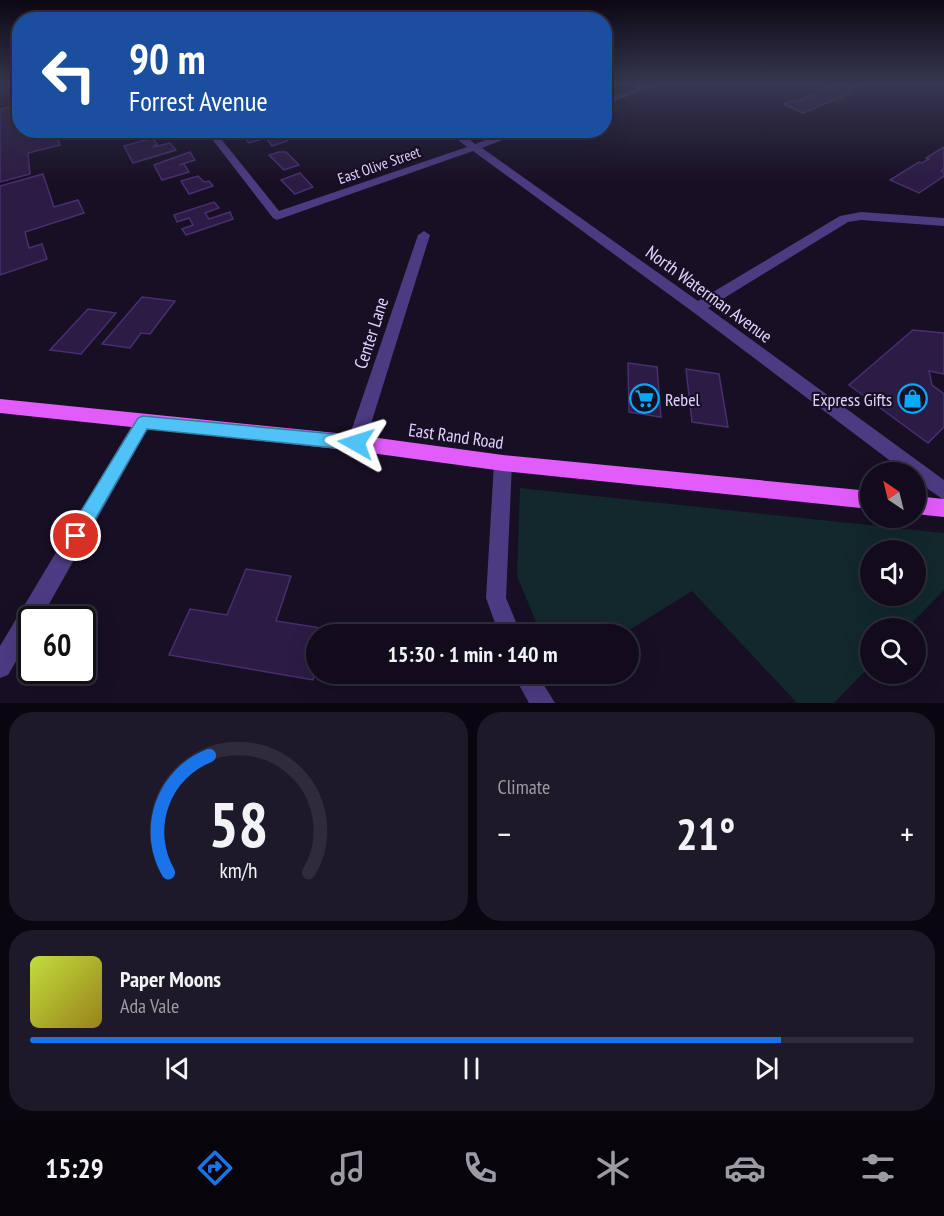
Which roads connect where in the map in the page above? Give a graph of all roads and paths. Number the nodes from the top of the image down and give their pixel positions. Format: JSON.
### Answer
{"nodes":[{"id":1,"x":215,"y":138,"type":"edge"},
{"id":2,"x":461,"y":138,"type":"edge"},
{"id":3,"x":502,"y":138,"type":"edge"},
{"id":4,"x":474,"y":148,"type":"junction"},
{"id":5,"x":944,"y":222,"type":"edge"},
{"id":6,"x":424,"y":235,"type":"dead end"},
{"id":7,"x":698,"y":308,"type":"junction"},
{"id":8,"x":0,"y":406,"type":"edge"},
{"id":9,"x":143,"y":422,"type":"junction"},
{"id":10,"x":356,"y":443,"type":"junction"},
{"id":11,"x":503,"y":464,"type":"junction"},
{"id":12,"x":944,"y":491,"type":"edge"},
{"id":13,"x":860,"y":499,"type":"edge"},
{"id":14,"x":926,"y":506,"type":"edge"},
{"id":15,"x":944,"y":508,"type":"edge"},
{"id":16,"x":506,"y":624,"type":"edge"},
{"id":17,"x":0,"y":667,"type":"edge"},
{"id":18,"x":531,"y":684,"type":"edge"},
{"id":19,"x":543,"y":703,"type":"edge"}],
"edges":[{"from":1,"to":4,"type":"street","name":"East Olive Street"},
{"from":2,"to":4,"type":"street","name":"North Waterman Avenue"},
{"from":3,"to":4,"type":"street","name":"East Olive Street"},
{"from":4,"to":7,"type":"street","name":"North Waterman Avenue"},
{"from":5,"to":7,"type":"street"},
{"from":6,"to":10,"type":"street","name":"Center Lane"},
{"from":7,"to":12,"type":"street","name":"North Waterman Avenue"},
{"from":8,"to":9,"type":"main road","name":"East Rand Road"},
{"from":9,"to":10,"type":"main road","name":"East Rand Road"},
{"from":9,"to":17,"type":"street"},
{"from":10,"to":11,"type":"main road","name":"East Rand Road"},
{"from":11,"to":13,"type":"main road","name":"East Rand Road"},
{"from":11,"to":16,"type":"street"},
{"from":14,"to":15,"type":"main road"},
{"from":18,"to":19,"type":"street"}]}
